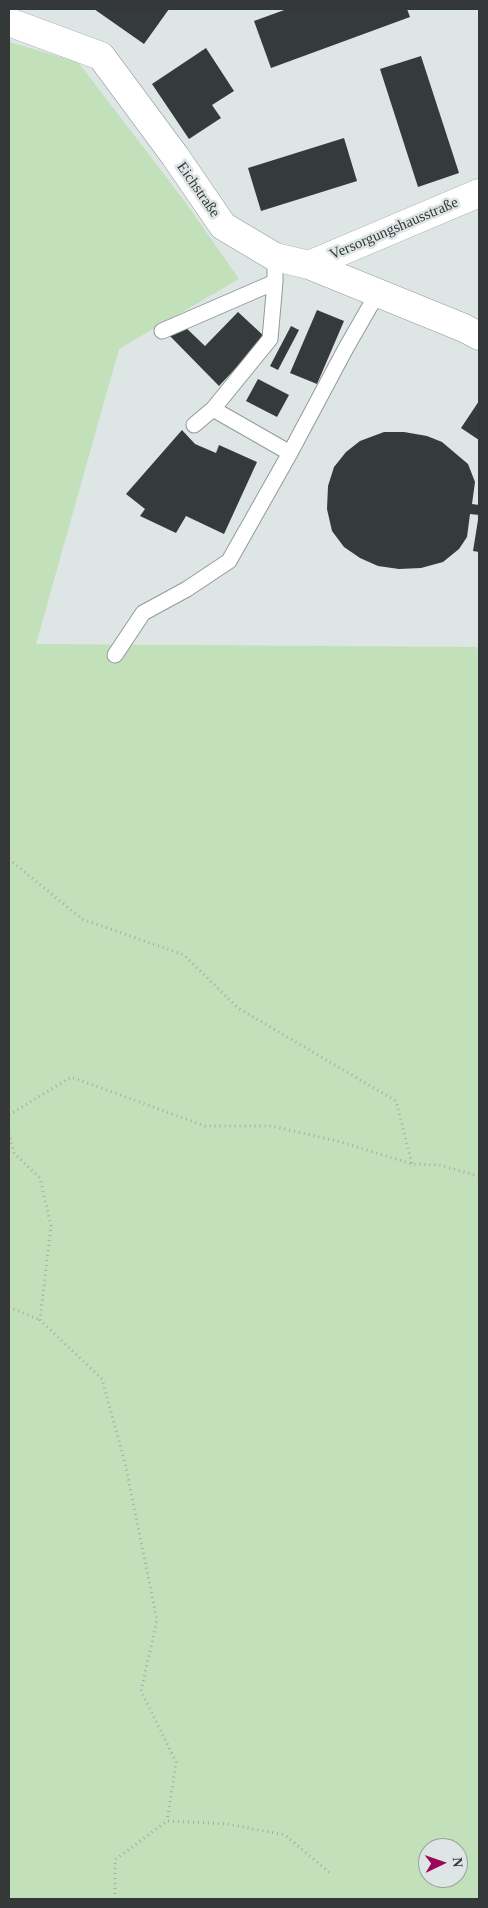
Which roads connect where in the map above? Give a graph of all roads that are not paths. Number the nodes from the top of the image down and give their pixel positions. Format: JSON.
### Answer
{"nodes":[{"id":1,"x":9,"y":22,"type":"edge"},
{"id":2,"x":479,"y":193,"type":"edge"},
{"id":3,"x":309,"y":265,"type":"junction"},
{"id":4,"x":275,"y":270,"type":"junction"},
{"id":5,"x":377,"y":294,"type":"junction"},
{"id":6,"x":162,"y":331,"type":"dead end"},
{"id":7,"x":479,"y":336,"type":"edge"},
{"id":8,"x":213,"y":409,"type":"junction"},
{"id":9,"x":194,"y":424,"type":"dead end"},
{"id":10,"x":290,"y":453,"type":"junction"},
{"id":11,"x":115,"y":655,"type":"dead end"}],
"edges":[{"from":1,"to":4,"type":"street","name":"Eichstraße"},
{"from":2,"to":3,"type":"street","name":"Versorgungshausstraße"},
{"from":3,"to":4,"type":"street","name":"Eichstraße"},
{"from":3,"to":5,"type":"street","name":"Eichstraße"},
{"from":4,"to":6,"type":"lane"},
{"from":4,"to":8,"type":"lane"},
{"from":5,"to":7,"type":"street","name":"Eichstraße"},
{"from":5,"to":10,"type":"lane"},
{"from":8,"to":9,"type":"lane"},
{"from":8,"to":10,"type":"lane"},
{"from":10,"to":11,"type":"lane"}]}
